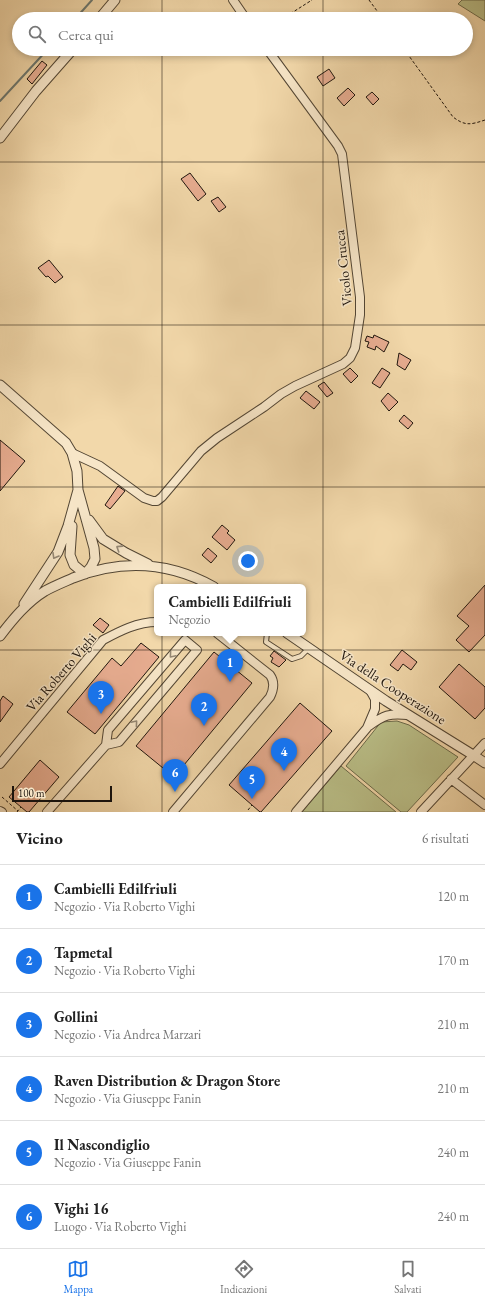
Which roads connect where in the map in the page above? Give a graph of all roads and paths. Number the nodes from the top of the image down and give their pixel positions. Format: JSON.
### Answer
{"nodes":[{"id":1,"x":115,"y":0,"type":"edge"},
{"id":2,"x":233,"y":0,"type":"edge"},
{"id":3,"x":312,"y":0,"type":"edge"},
{"id":4,"x":369,"y":0,"type":"edge"},
{"id":5,"x":105,"y":12,"type":"edge"},
{"id":6,"x":241,"y":12,"type":"edge"},
{"id":7,"x":293,"y":12,"type":"edge"},
{"id":8,"x":378,"y":12,"type":"edge"},
{"id":9,"x":67,"y":56,"type":"edge"},
{"id":10,"x":272,"y":56,"type":"edge"},
{"id":11,"x":409,"y":56,"type":"edge"},
{"id":12,"x":485,"y":120,"type":"edge"},
{"id":13,"x":0,"y":138,"type":"edge"},
{"id":14,"x":0,"y":385,"type":"edge"},
{"id":15,"x":72,"y":453,"type":"junction"},
{"id":16,"x":78,"y":490,"type":"junction"},
{"id":17,"x":74,"y":506,"type":"junction"},
{"id":18,"x":86,"y":517,"type":"junction"},
{"id":19,"x":153,"y":566,"type":"junction"},
{"id":20,"x":85,"y":574,"type":"junction"},
{"id":21,"x":208,"y":584,"type":"edge"},
{"id":22,"x":15,"y":616,"type":"junction"},
{"id":23,"x":154,"y":622,"type":"edge"},
{"id":24,"x":0,"y":636,"type":"edge"},
{"id":25,"x":221,"y":636,"type":"edge"},
{"id":26,"x":267,"y":636,"type":"edge"},
{"id":27,"x":291,"y":636,"type":"edge"},
{"id":28,"x":309,"y":648,"type":"junction"},
{"id":29,"x":370,"y":690,"type":"junction"},
{"id":30,"x":388,"y":702,"type":"junction"},
{"id":31,"x":375,"y":710,"type":"junction"},
{"id":32,"x":409,"y":715,"type":"junction"},
{"id":33,"x":383,"y":716,"type":"junction"},
{"id":34,"x":367,"y":728,"type":"junction"},
{"id":35,"x":485,"y":743,"type":"edge"},
{"id":36,"x":106,"y":745,"type":"junction"},
{"id":37,"x":473,"y":754,"type":"junction"},
{"id":38,"x":1,"y":762,"type":"edge"},
{"id":39,"x":485,"y":763,"type":"edge"},
{"id":40,"x":451,"y":779,"type":"junction"},
{"id":41,"x":2,"y":797,"type":"dead end"},
{"id":42,"x":252,"y":805,"type":"dead end"},
{"id":43,"x":485,"y":805,"type":"edge"},
{"id":44,"x":21,"y":807,"type":"dead end"},
{"id":45,"x":248,"y":810,"type":"dead end"},
{"id":46,"x":18,"y":811,"type":"edge"},
{"id":47,"x":47,"y":812,"type":"edge"},
{"id":48,"x":173,"y":812,"type":"edge"},
{"id":49,"x":296,"y":812,"type":"edge"},
{"id":50,"x":421,"y":812,"type":"edge"}],
"edges":[{"from":1,"to":5,"type":"street"},
{"from":2,"to":6,"type":"street"},
{"from":3,"to":7,"type":"path"},
{"from":4,"to":8,"type":"path"},
{"from":9,"to":13,"type":"street"},
{"from":10,"to":15,"type":"street","name":"Vicolo Crucca"},
{"from":11,"to":12,"type":"path"},
{"from":14,"to":15,"type":"street"},
{"from":15,"to":16,"type":"street"},
{"from":16,"to":17,"type":"street"},
{"from":16,"to":18,"type":"street"},
{"from":17,"to":20,"type":"street"},
{"from":17,"to":22,"type":"street","one_way":true},
{"from":19,"to":18,"type":"street","one_way":true},
{"from":18,"to":20,"type":"street"},
{"from":19,"to":20,"type":"street"},
{"from":19,"to":21,"type":"street"},
{"from":20,"to":22,"type":"street"},
{"from":22,"to":24,"type":"street"},
{"from":23,"to":38,"type":"street","name":"Via Roberto Vighi"},
{"from":25,"to":48,"type":"street"},
{"from":26,"to":28,"type":"lane"},
{"from":27,"to":28,"type":"street","name":"Via della Cooperazione"},
{"from":28,"to":29,"type":"street","name":"Via della Cooperazione"},
{"from":29,"to":30,"type":"street","name":"Via della Cooperazione"},
{"from":29,"to":31,"type":"street"},
{"from":30,"to":31,"type":"street"},
{"from":30,"to":32,"type":"street","name":"Via della Cooperazione"},
{"from":30,"to":33,"type":"street"},
{"from":31,"to":34,"type":"street"},
{"from":32,"to":33,"type":"street"},
{"from":32,"to":37,"type":"street","name":"Via della Cooperazione"},
{"from":33,"to":34,"type":"street"},
{"from":34,"to":49,"type":"street"},
{"from":35,"to":37,"type":"street"},
{"from":36,"to":36,"type":"street","one_way":true},
{"from":36,"to":47,"type":"street"},
{"from":37,"to":39,"type":"street","name":"Via della Cooperazione"},
{"from":37,"to":40,"type":"street"},
{"from":40,"to":43,"type":"street"},
{"from":40,"to":50,"type":"street"},
{"from":41,"to":46,"type":"path"},
{"from":42,"to":45,"type":"path"},
{"from":44,"to":46,"type":"path"}]}
